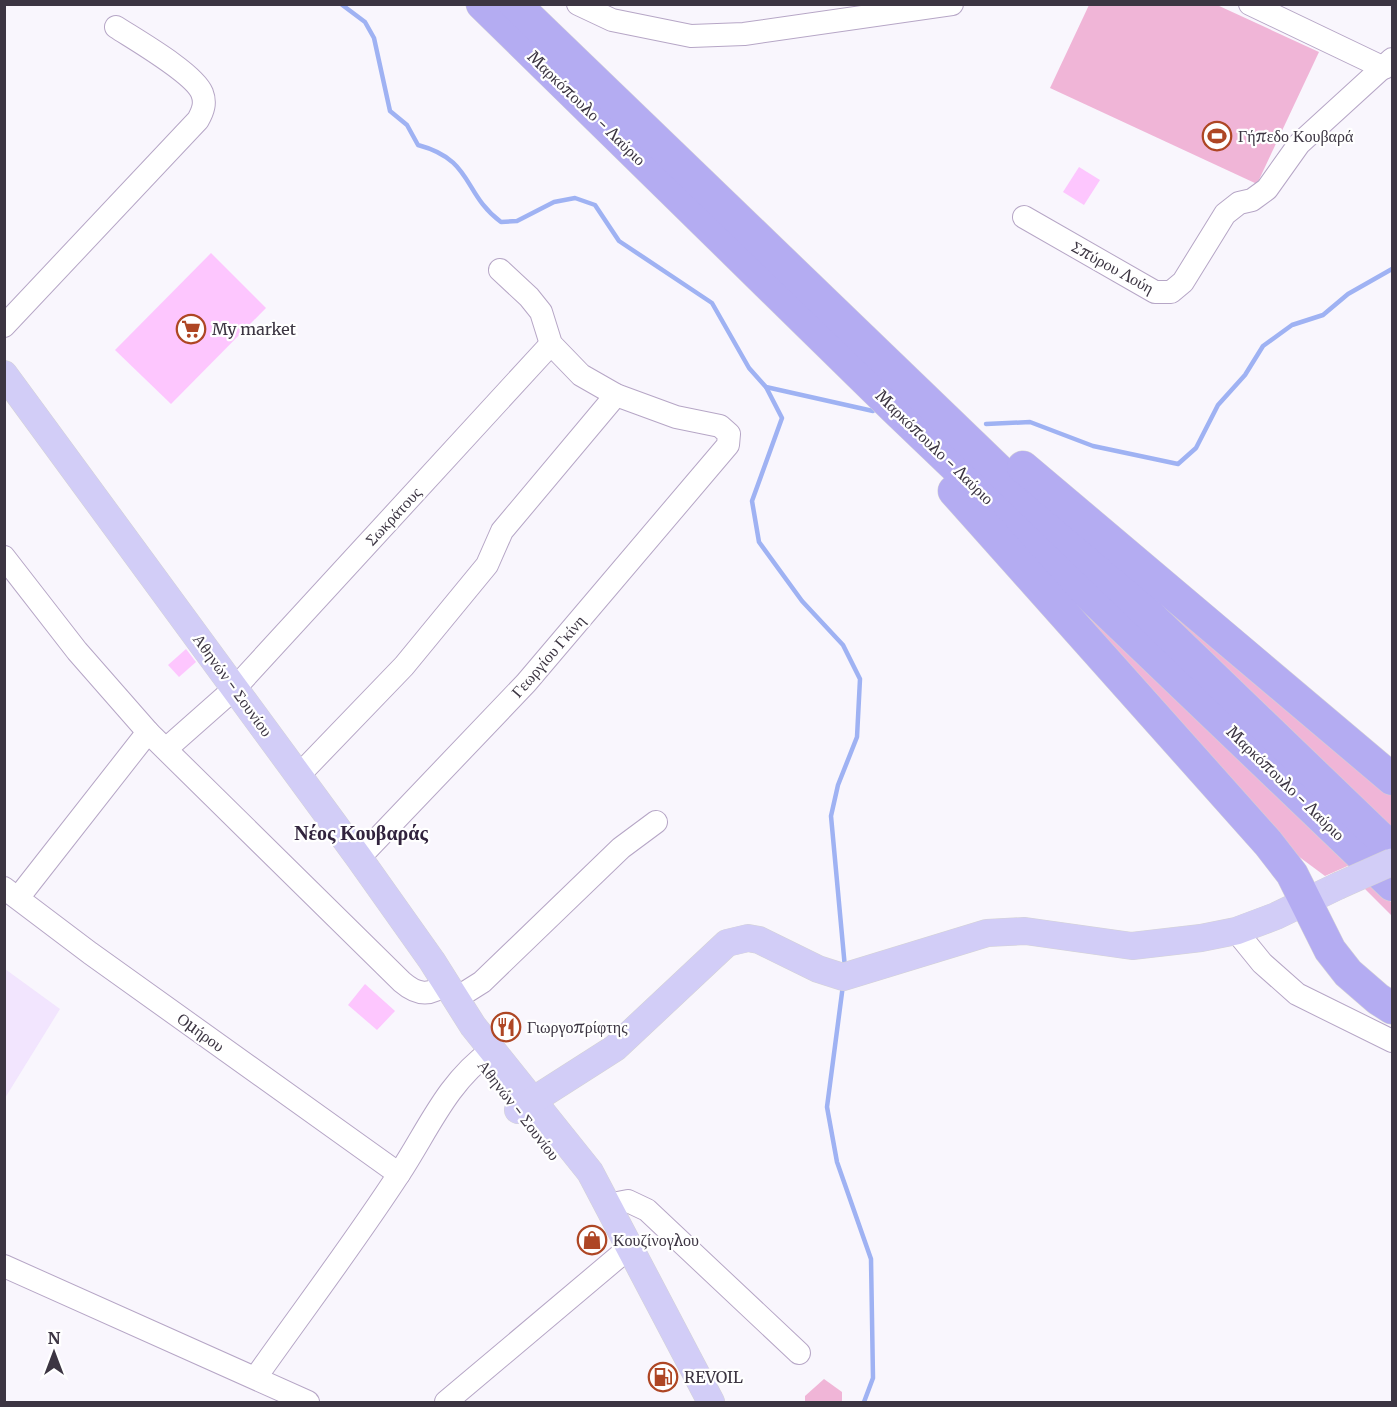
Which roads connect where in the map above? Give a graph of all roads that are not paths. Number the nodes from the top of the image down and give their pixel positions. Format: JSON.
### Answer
{"nodes":[{"id":1,"x":482,"y":4,"type":"edge"},
{"id":2,"x":515,"y":4,"type":"edge"},
{"id":3,"x":578,"y":4,"type":"edge"},
{"id":4,"x":952,"y":4,"type":"edge"},
{"id":5,"x":1250,"y":4,"type":"edge"},
{"id":6,"x":116,"y":27,"type":"dead end"},
{"id":7,"x":1388,"y":63,"type":"edge"},
{"id":8,"x":1024,"y":217,"type":"dead end"},
{"id":9,"x":500,"y":270,"type":"dead end"},
{"id":10,"x":4,"y":326,"type":"edge"},
{"id":11,"x":866,"y":342,"type":"junction"},
{"id":12,"x":551,"y":344,"type":"junction"},
{"id":13,"x":4,"y":374,"type":"edge"},
{"id":14,"x":616,"y":395,"type":"junction"},
{"id":15,"x":894,"y":408,"type":"junction"},
{"id":16,"x":4,"y":557,"type":"edge"},
{"id":17,"x":235,"y":688,"type":"junction"},
{"id":18,"x":148,"y":732,"type":"junction"},
{"id":19,"x":166,"y":749,"type":"junction"},
{"id":20,"x":299,"y":775,"type":"junction"},
{"id":21,"x":1392,"y":778,"type":"edge"},
{"id":22,"x":656,"y":822,"type":"dead end"},
{"id":23,"x":1392,"y":849,"type":"edge"},
{"id":24,"x":359,"y":858,"type":"junction"},
{"id":25,"x":1392,"y":862,"type":"edge"},
{"id":26,"x":1392,"y":885,"type":"edge"},
{"id":27,"x":11,"y":893,"type":"edge"},
{"id":28,"x":1307,"y":901,"type":"junction"},
{"id":29,"x":1236,"y":931,"type":"junction"},
{"id":30,"x":445,"y":981,"type":"junction"},
{"id":31,"x":1392,"y":1008,"type":"edge"},
{"id":32,"x":1392,"y":1041,"type":"edge"},
{"id":33,"x":485,"y":1055,"type":"junction"},
{"id":34,"x":526,"y":1105,"type":"junction"},
{"id":35,"x":399,"y":1174,"type":"junction"},
{"id":36,"x":606,"y":1205,"type":"junction"},
{"id":37,"x":630,"y":1247,"type":"junction"},
{"id":38,"x":4,"y":1266,"type":"edge"},
{"id":39,"x":799,"y":1353,"type":"dead end"},
{"id":40,"x":256,"y":1377,"type":"junction"},
{"id":41,"x":308,"y":1402,"type":"edge"},
{"id":42,"x":446,"y":1402,"type":"edge"},
{"id":43,"x":711,"y":1402,"type":"edge"}],
"edges":[{"from":1,"to":15,"type":"highway","name":"Μαρκόπουλο - Λαύριο"},
{"from":2,"to":11,"type":"highway","name":"Μαρκόπουλο - Λαύριο"},
{"from":3,"to":4,"type":"street"},
{"from":5,"to":7,"type":"street"},
{"from":6,"to":10,"type":"street"},
{"from":7,"to":8,"type":"street","name":"Σπύρου Λούη"},
{"from":9,"to":12,"type":"street"},
{"from":11,"to":21,"type":"highway"},
{"from":11,"to":23,"type":"highway","name":"Μαρκόπουλο - Λαύριο"},
{"from":12,"to":14,"type":"street"},
{"from":12,"to":17,"type":"street","name":"Σωκράτους"},
{"from":13,"to":17,"type":"main road","name":"Αθηνών - Σουνίου"},
{"from":14,"to":20,"type":"street"},
{"from":14,"to":24,"type":"street","name":"Γεωργίου Γκίνη"},
{"from":15,"to":26,"type":"highway","name":"Μαρκόπουλο - Λαύριο"},
{"from":15,"to":28,"type":"highway"},
{"from":16,"to":18,"type":"street"},
{"from":17,"to":19,"type":"street","name":"Σωκράτους"},
{"from":17,"to":20,"type":"main road","name":"Αθηνών - Σουνίου"},
{"from":18,"to":19,"type":"street"},
{"from":18,"to":27,"type":"street"},
{"from":19,"to":30,"type":"street"},
{"from":20,"to":24,"type":"main road","name":"Αθηνών - Σουνίου"},
{"from":22,"to":30,"type":"street"},
{"from":24,"to":30,"type":"main road","name":"Αθηνών - Σουνίου"},
{"from":25,"to":28,"type":"main road","bridge":true},
{"from":27,"to":35,"type":"street","name":"Ομήρου"},
{"from":28,"to":29,"type":"main road"},
{"from":28,"to":31,"type":"highway"},
{"from":29,"to":32,"type":"street"},
{"from":29,"to":34,"type":"main road"},
{"from":30,"to":33,"type":"main road","name":"Αθηνών - Σουνίου"},
{"from":33,"to":34,"type":"main road","name":"Αθηνών - Σουνίου"},
{"from":33,"to":35,"type":"street"},
{"from":34,"to":36,"type":"main road","name":"Αθηνών - Σουνίου"},
{"from":35,"to":40,"type":"street"},
{"from":36,"to":37,"type":"main road","name":"Αθηνών - Σουνίου"},
{"from":36,"to":39,"type":"street"},
{"from":37,"to":42,"type":"street"},
{"from":37,"to":43,"type":"main road","name":"Αθηνών - Σουνίου"},
{"from":38,"to":40,"type":"street"},
{"from":40,"to":41,"type":"street"}]}
